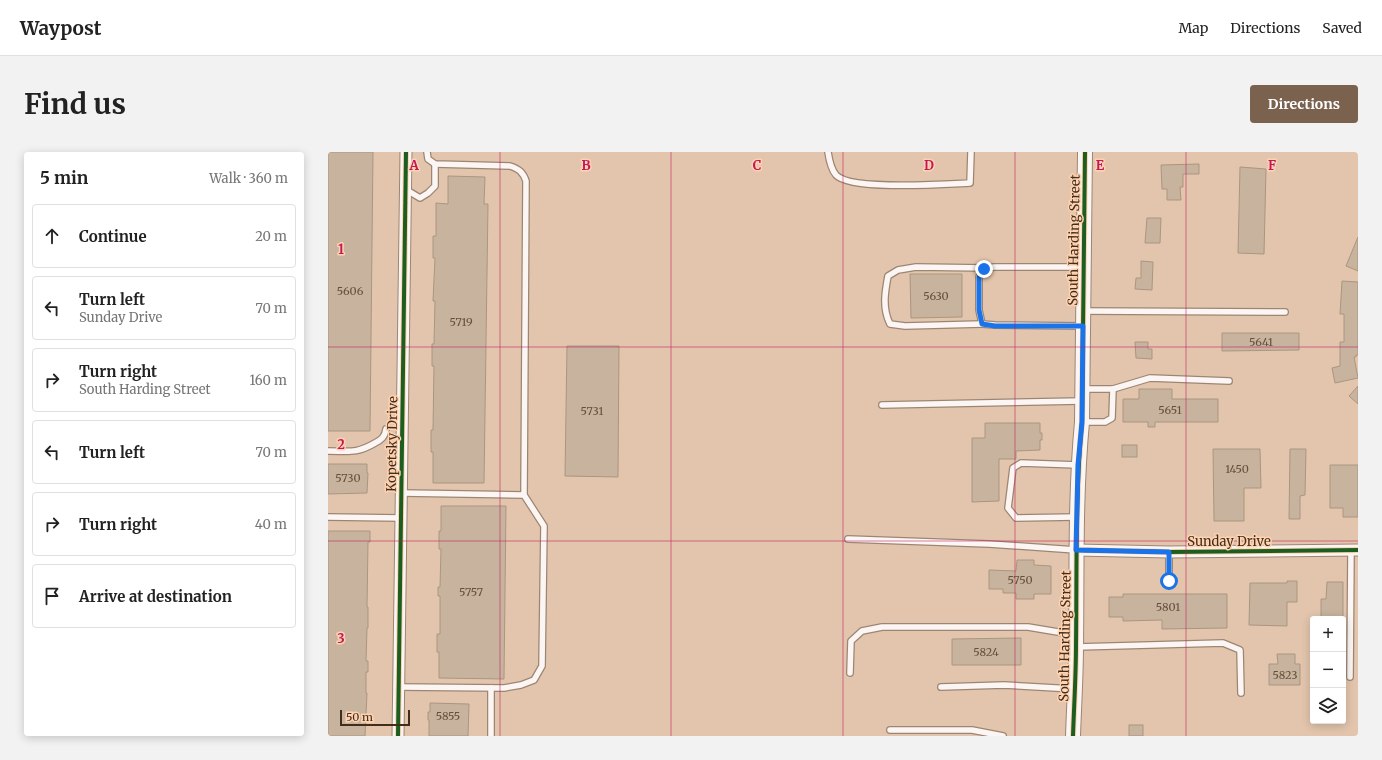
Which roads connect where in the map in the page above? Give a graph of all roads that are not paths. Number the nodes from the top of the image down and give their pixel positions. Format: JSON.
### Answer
{"nodes":[{"id":1,"x":406,"y":152,"type":"edge"},
{"id":2,"x":427,"y":152,"type":"edge"},
{"id":3,"x":828,"y":152,"type":"edge"},
{"id":4,"x":971,"y":152,"type":"edge"},
{"id":5,"x":1085,"y":152,"type":"edge"},
{"id":6,"x":435,"y":164,"type":"junction"},
{"id":7,"x":405,"y":189,"type":"junction"},
{"id":8,"x":1084,"y":267,"type":"junction"},
{"id":9,"x":987,"y":268,"type":"junction"},
{"id":10,"x":1083,"y":311,"type":"junction"},
{"id":11,"x":1285,"y":312,"type":"dead end"},
{"id":12,"x":982,"y":324,"type":"junction"},
{"id":13,"x":1083,"y":326,"type":"junction"},
{"id":14,"x":1229,"y":381,"type":"dead end"},
{"id":15,"x":1113,"y":389,"type":"junction"},
{"id":16,"x":1082,"y":395,"type":"junction"},
{"id":17,"x":882,"y":405,"type":"dead end"},
{"id":18,"x":1082,"y":422,"type":"junction"},
{"id":19,"x":386,"y":429,"type":"dead end"},
{"id":20,"x":328,"y":451,"type":"edge"},
{"id":21,"x":1078,"y":465,"type":"junction"},
{"id":22,"x":402,"y":492,"type":"junction"},
{"id":23,"x":524,"y":495,"type":"junction"},
{"id":24,"x":328,"y":517,"type":"edge"},
{"id":25,"x":1077,"y":517,"type":"junction"},
{"id":26,"x":401,"y":518,"type":"junction"},
{"id":27,"x":848,"y":539,"type":"dead end"},
{"id":28,"x":1076,"y":550,"type":"junction"},
{"id":29,"x":1354,"y":550,"type":"edge"},
{"id":30,"x":1169,"y":552,"type":"junction"},
{"id":31,"x":1169,"y":581,"type":"dead end"},
{"id":32,"x":1076,"y":641,"type":"junction"},
{"id":33,"x":850,"y":673,"type":"dead end"},
{"id":34,"x":1350,"y":677,"type":"dead end"},
{"id":35,"x":399,"y":687,"type":"junction"},
{"id":36,"x":941,"y":687,"type":"dead end"},
{"id":37,"x":491,"y":688,"type":"junction"},
{"id":38,"x":1075,"y":689,"type":"junction"},
{"id":39,"x":1242,"y":693,"type":"dead end"},
{"id":40,"x":890,"y":730,"type":"dead end"},
{"id":41,"x":398,"y":736,"type":"edge"},
{"id":42,"x":491,"y":736,"type":"edge"},
{"id":43,"x":1003,"y":736,"type":"edge"},
{"id":44,"x":1073,"y":736,"type":"edge"}],
"edges":[{"from":1,"to":7,"type":"street","name":"Kopetsky Drive"},
{"from":2,"to":6,"type":"lane"},
{"from":3,"to":4,"type":"lane"},
{"from":5,"to":8,"type":"street","name":"South Harding Street"},
{"from":6,"to":7,"type":"lane"},
{"from":6,"to":23,"type":"lane"},
{"from":7,"to":22,"type":"street","name":"Kopetsky Drive"},
{"from":8,"to":9,"type":"lane"},
{"from":8,"to":10,"type":"street","name":"South Harding Street"},
{"from":9,"to":12,"type":"lane"},
{"from":9,"to":12,"type":"lane"},
{"from":10,"to":11,"type":"lane"},
{"from":10,"to":13,"type":"street","name":"South Harding Street"},
{"from":12,"to":13,"type":"lane"},
{"from":13,"to":16,"type":"street","name":"South Harding Street"},
{"from":14,"to":15,"type":"lane"},
{"from":15,"to":16,"type":"lane"},
{"from":15,"to":18,"type":"lane"},
{"from":16,"to":17,"type":"lane"},
{"from":16,"to":18,"type":"street","name":"South Harding Street"},
{"from":18,"to":21,"type":"street","name":"South Harding Street"},
{"from":19,"to":20,"type":"lane"},
{"from":21,"to":25,"type":"street","name":"South Harding Street"},
{"from":21,"to":25,"type":"lane"},
{"from":22,"to":23,"type":"lane"},
{"from":22,"to":26,"type":"street","name":"Kopetsky Drive"},
{"from":23,"to":37,"type":"lane"},
{"from":24,"to":26,"type":"lane"},
{"from":25,"to":28,"type":"street","name":"South Harding Street"},
{"from":26,"to":35,"type":"street","name":"Kopetsky Drive"},
{"from":27,"to":28,"type":"lane"},
{"from":28,"to":30,"type":"street","name":"Sunday Drive"},
{"from":28,"to":32,"type":"street","name":"South Harding Street"},
{"from":29,"to":30,"type":"street","name":"Sunday Drive"},
{"from":29,"to":34,"type":"lane"},
{"from":30,"to":31,"type":"lane"},
{"from":32,"to":33,"type":"lane"},
{"from":32,"to":38,"type":"street","name":"South Harding Street"},
{"from":32,"to":39,"type":"lane"},
{"from":35,"to":37,"type":"lane"},
{"from":35,"to":41,"type":"street","name":"Kopetsky Drive"},
{"from":36,"to":38,"type":"lane"},
{"from":37,"to":42,"type":"lane"},
{"from":38,"to":44,"type":"street","name":"South Harding Street"},
{"from":40,"to":43,"type":"lane"}]}
